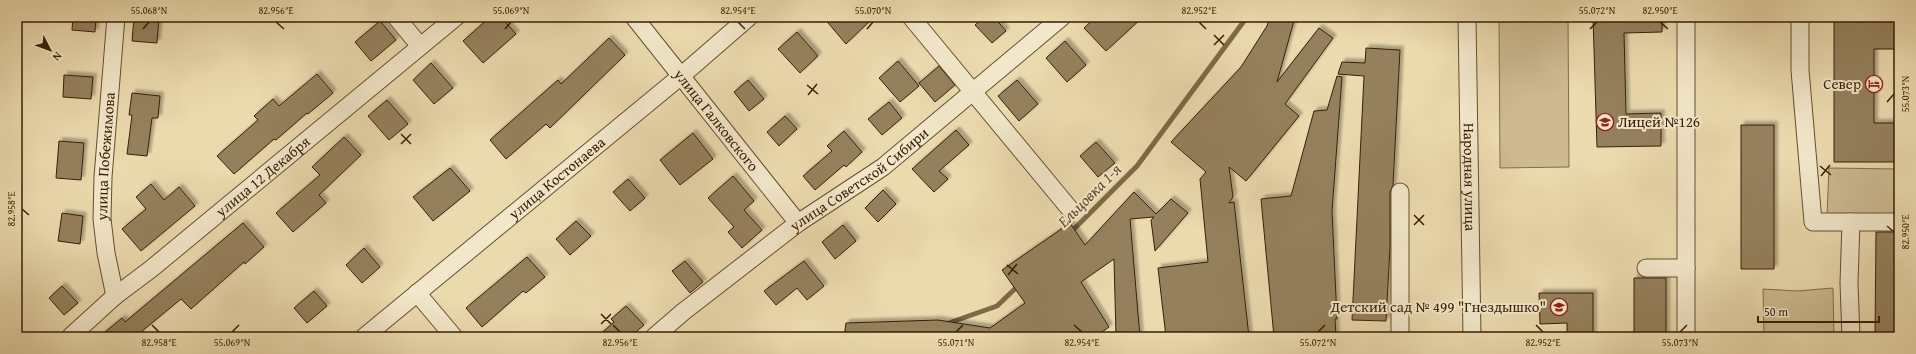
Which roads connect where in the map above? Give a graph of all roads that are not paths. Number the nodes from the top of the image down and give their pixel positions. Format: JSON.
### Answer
{"nodes":[{"id":1,"x":116,"y":17,"type":"edge"},
{"id":2,"x":396,"y":17,"type":"edge"},
{"id":3,"x":456,"y":17,"type":"edge"},
{"id":4,"x":634,"y":17,"type":"edge"},
{"id":5,"x":749,"y":17,"type":"edge"},
{"id":6,"x":911,"y":17,"type":"edge"},
{"id":7,"x":1062,"y":17,"type":"edge"},
{"id":8,"x":1467,"y":17,"type":"edge"},
{"id":9,"x":1686,"y":17,"type":"edge"},
{"id":10,"x":1800,"y":17,"type":"edge"},
{"id":11,"x":420,"y":46,"type":"junction"},
{"id":12,"x":681,"y":76,"type":"junction"},
{"id":13,"x":973,"y":92,"type":"junction"},
{"id":14,"x":1400,"y":192,"type":"dead end"},
{"id":15,"x":1069,"y":208,"type":"dead end"},
{"id":16,"x":1851,"y":222,"type":"junction"},
{"id":17,"x":1899,"y":222,"type":"edge"},
{"id":18,"x":798,"y":223,"type":"junction"},
{"id":19,"x":1646,"y":268,"type":"dead end"},
{"id":20,"x":1686,"y":268,"type":"junction"},
{"id":21,"x":417,"y":293,"type":"junction"},
{"id":22,"x":115,"y":296,"type":"junction"},
{"id":23,"x":70,"y":337,"type":"edge"},
{"id":24,"x":364,"y":337,"type":"edge"},
{"id":25,"x":454,"y":337,"type":"edge"},
{"id":26,"x":654,"y":337,"type":"edge"},
{"id":27,"x":1400,"y":337,"type":"edge"},
{"id":28,"x":1472,"y":337,"type":"edge"},
{"id":29,"x":1686,"y":337,"type":"edge"},
{"id":30,"x":1851,"y":337,"type":"edge"}],
"edges":[{"from":1,"to":22,"type":"street","name":"улица Побежимова"},
{"from":2,"to":11,"type":"street"},
{"from":3,"to":11,"type":"street","name":"улица 12 Декабря"},
{"from":4,"to":12,"type":"street","name":"улица Галковского"},
{"from":5,"to":12,"type":"street","name":"улица Костонаева"},
{"from":6,"to":13,"type":"street"},
{"from":7,"to":13,"type":"street","name":"улица Советской Сибири"},
{"from":8,"to":28,"type":"street","name":"Народная улица"},
{"from":9,"to":20,"type":"street"},
{"from":10,"to":16,"type":"street"},
{"from":11,"to":22,"type":"street","name":"улица 12 Декабря"},
{"from":12,"to":18,"type":"street","name":"улица Галковского"},
{"from":12,"to":21,"type":"street","name":"улица Костонаева"},
{"from":13,"to":15,"type":"street"},
{"from":13,"to":18,"type":"street","name":"улица Советской Сибири"},
{"from":14,"to":27,"type":"street"},
{"from":16,"to":17,"type":"street"},
{"from":16,"to":30,"type":"street"},
{"from":18,"to":26,"type":"street","name":"улица Советской Сибири"},
{"from":19,"to":20,"type":"street"},
{"from":20,"to":29,"type":"street"},
{"from":21,"to":24,"type":"street","name":"улица Костонаева"},
{"from":21,"to":25,"type":"street"},
{"from":22,"to":23,"type":"street","name":"улица 12 Декабря"}]}
